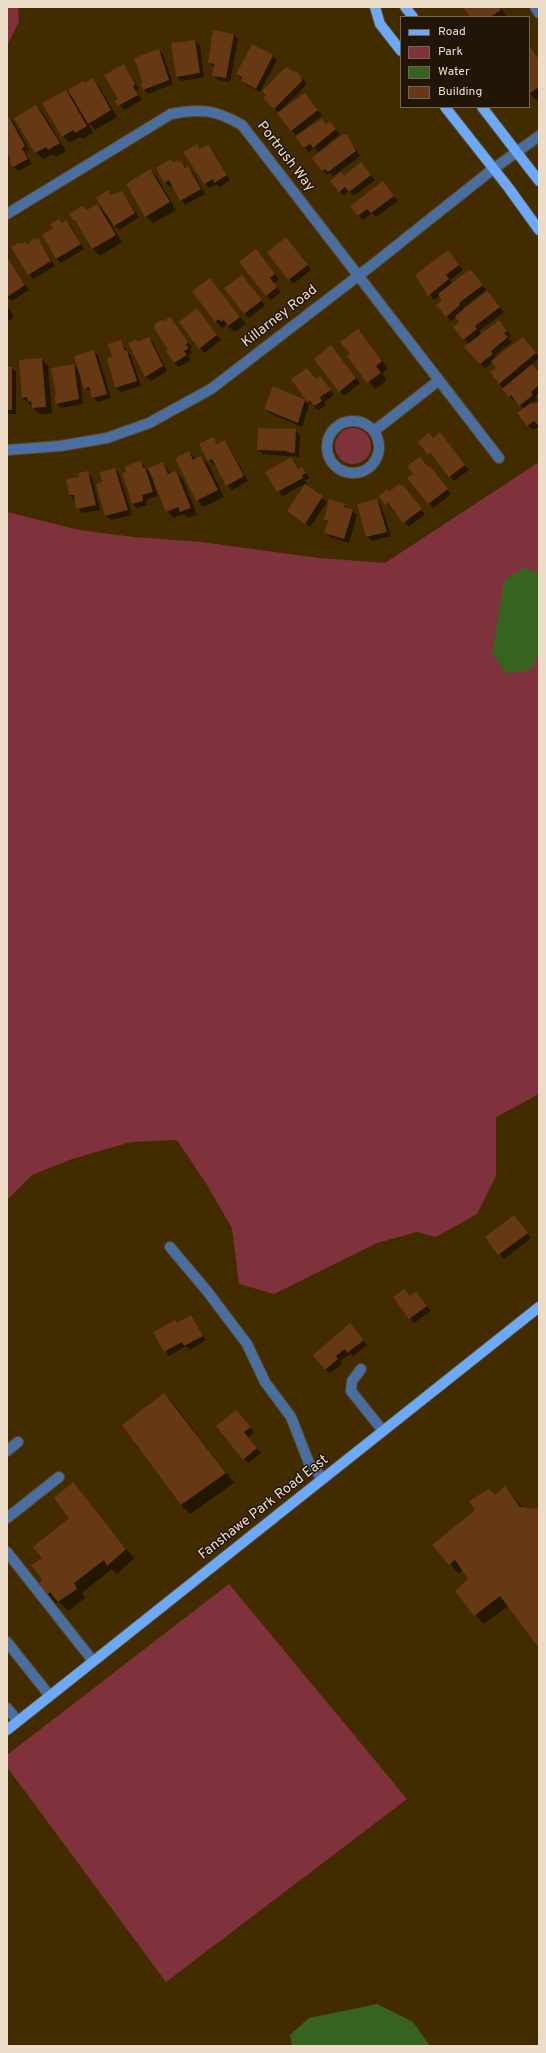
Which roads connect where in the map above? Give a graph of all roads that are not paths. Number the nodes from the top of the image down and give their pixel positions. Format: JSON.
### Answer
{"nodes":[{"id":1,"x":375,"y":7,"type":"edge"},
{"id":2,"x":405,"y":7,"type":"edge"},
{"id":3,"x":535,"y":7,"type":"edge"},
{"id":4,"x":539,"y":13,"type":"edge"},
{"id":5,"x":412,"y":16,"type":"edge"},
{"id":6,"x":400,"y":50,"type":"edge"},
{"id":7,"x":446,"y":108,"type":"edge"},
{"id":8,"x":483,"y":108,"type":"edge"},
{"id":9,"x":539,"y":136,"type":"edge"},
{"id":10,"x":516,"y":153,"type":"junction"},
{"id":11,"x":493,"y":170,"type":"junction"},
{"id":12,"x":539,"y":181,"type":"edge"},
{"id":13,"x":7,"y":214,"type":"edge"},
{"id":14,"x":539,"y":230,"type":"edge"},
{"id":15,"x":359,"y":274,"type":"junction"},
{"id":16,"x":438,"y":380,"type":"junction"},
{"id":17,"x":374,"y":431,"type":"junction"},
{"id":18,"x":7,"y":450,"type":"edge"},
{"id":19,"x":499,"y":458,"type":"dead end"},
{"id":20,"x":170,"y":1247,"type":"dead end"},
{"id":21,"x":539,"y":1307,"type":"edge"},
{"id":22,"x":361,"y":1369,"type":"dead end"},
{"id":23,"x":383,"y":1431,"type":"junction"},
{"id":24,"x":18,"y":1442,"type":"dead end"},
{"id":25,"x":7,"y":1451,"type":"edge"},
{"id":26,"x":59,"y":1477,"type":"dead end"},
{"id":27,"x":323,"y":1479,"type":"junction"},
{"id":28,"x":7,"y":1518,"type":"edge"},
{"id":29,"x":7,"y":1552,"type":"edge"},
{"id":30,"x":7,"y":1642,"type":"edge"},
{"id":31,"x":93,"y":1661,"type":"junction"},
{"id":32,"x":50,"y":1696,"type":"junction"},
{"id":33,"x":7,"y":1708,"type":"edge"},
{"id":34,"x":18,"y":1721,"type":"junction"},
{"id":35,"x":7,"y":1730,"type":"edge"}],
"edges":[{"from":1,"to":6,"type":"main road"},
{"from":2,"to":5,"type":"main road"},
{"from":3,"to":4,"type":"street"},
{"from":7,"to":11,"type":"main road"},
{"from":8,"to":10,"type":"main road"},
{"from":9,"to":10,"type":"street","name":"Killarney Road"},
{"from":10,"to":11,"type":"street","name":"Killarney Road"},
{"from":10,"to":12,"type":"main road"},
{"from":11,"to":14,"type":"main road"},
{"from":11,"to":15,"type":"street","name":"Killarney Road"},
{"from":13,"to":15,"type":"street","name":"Portrush Way"},
{"from":15,"to":16,"type":"street","name":"Portrush Way"},
{"from":15,"to":18,"type":"street","name":"Killarney Road"},
{"from":16,"to":17,"type":"street"},
{"from":16,"to":19,"type":"street","name":"Portrush Way"},
{"from":17,"to":17,"type":"street"},
{"from":20,"to":27,"type":"street"},
{"from":21,"to":23,"type":"main road","name":"Fanshawe Park Road East"},
{"from":22,"to":23,"type":"street"},
{"from":23,"to":27,"type":"main road","name":"Fanshawe Park Road East"},
{"from":24,"to":25,"type":"street"},
{"from":26,"to":28,"type":"street"},
{"from":27,"to":31,"type":"main road","name":"Fanshawe Park Road East"},
{"from":29,"to":31,"type":"street"},
{"from":30,"to":32,"type":"street"},
{"from":31,"to":32,"type":"main road","name":"Fanshawe Park Road East"},
{"from":32,"to":34,"type":"main road","name":"Fanshawe Park Road East"},
{"from":33,"to":34,"type":"street"},
{"from":34,"to":35,"type":"main road","name":"Fanshawe Park Road East"}]}
